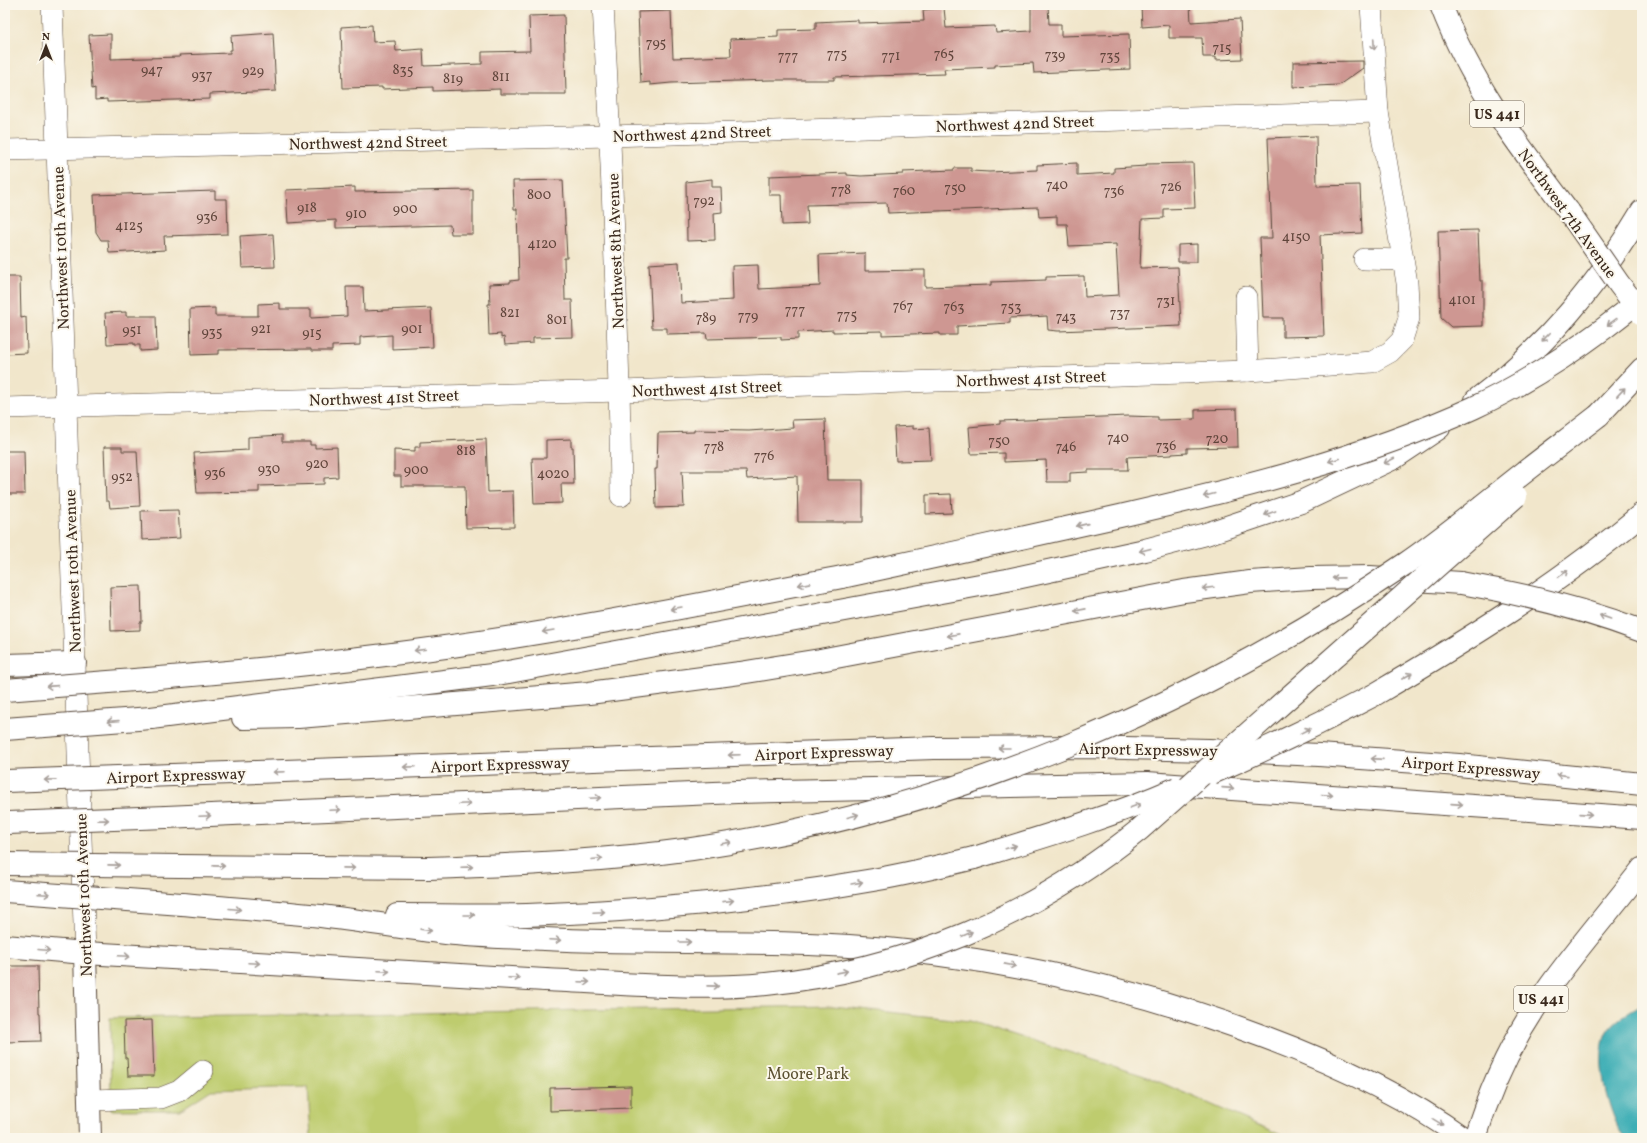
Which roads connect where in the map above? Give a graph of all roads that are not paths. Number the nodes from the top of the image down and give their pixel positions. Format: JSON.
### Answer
{"nodes":[{"id":1,"x":52,"y":5,"type":"edge"},
{"id":2,"x":603,"y":5,"type":"edge"},
{"id":3,"x":1372,"y":5,"type":"edge"},
{"id":4,"x":1441,"y":5,"type":"edge"},
{"id":5,"x":1378,"y":112,"type":"junction"},
{"id":6,"x":610,"y":136,"type":"junction"},
{"id":7,"x":5,"y":150,"type":"edge"},
{"id":8,"x":57,"y":150,"type":"junction"},
{"id":9,"x":1642,"y":211,"type":"edge"},
{"id":10,"x":1364,"y":259,"type":"dead end"},
{"id":11,"x":1403,"y":260,"type":"junction"},
{"id":12,"x":1246,"y":297,"type":"dead end"},
{"id":13,"x":1642,"y":298,"type":"edge"},
{"id":14,"x":1642,"y":314,"type":"edge"},
{"id":15,"x":1642,"y":369,"type":"edge"},
{"id":16,"x":1248,"y":371,"type":"junction"},
{"id":17,"x":620,"y":391,"type":"junction"},
{"id":18,"x":66,"y":406,"type":"junction"},
{"id":19,"x":5,"y":408,"type":"edge"},
{"id":20,"x":1599,"y":415,"type":"junction"},
{"id":21,"x":621,"y":496,"type":"dead end"},
{"id":22,"x":1642,"y":514,"type":"edge"},
{"id":23,"x":1642,"y":631,"type":"edge"},
{"id":24,"x":75,"y":664,"type":"junction"},
{"id":25,"x":5,"y":665,"type":"edge"},
{"id":26,"x":5,"y":690,"type":"edge"},
{"id":27,"x":152,"y":718,"type":"junction"},
{"id":28,"x":5,"y":729,"type":"edge"},
{"id":29,"x":5,"y":781,"type":"edge"},
{"id":30,"x":1642,"y":784,"type":"edge"},
{"id":31,"x":1642,"y":818,"type":"edge"},
{"id":32,"x":6,"y":823,"type":"edge"},
{"id":33,"x":5,"y":864,"type":"edge"},
{"id":34,"x":1637,"y":875,"type":"edge"},
{"id":35,"x":5,"y":892,"type":"edge"},
{"id":36,"x":318,"y":916,"type":"junction"},
{"id":37,"x":5,"y":946,"type":"edge"},
{"id":38,"x":85,"y":953,"type":"junction"},
{"id":39,"x":203,"y":1071,"type":"dead end"},
{"id":40,"x":89,"y":1100,"type":"junction"},
{"id":41,"x":90,"y":1138,"type":"edge"},
{"id":42,"x":1462,"y":1138,"type":"edge"},
{"id":43,"x":1475,"y":1138,"type":"edge"}],
"edges":[{"from":1,"to":8,"type":"street","name":"Northwest 10th Avenue"},
{"from":2,"to":6,"type":"street","name":"Northwest 8th Avenue"},
{"from":3,"to":5,"type":"street","one_way":true},
{"from":4,"to":14,"type":"main road","name":"Northwest 7th Avenue","number":"US 441","bridge":true},
{"from":5,"to":6,"type":"street","name":"Northwest 42nd Street"},
{"from":5,"to":11,"type":"street"},
{"from":6,"to":8,"type":"street","name":"Northwest 42nd Street"},
{"from":6,"to":17,"type":"street","name":"Northwest 8th Avenue"},
{"from":7,"to":8,"type":"street","name":"Northwest 42nd Street"},
{"from":8,"to":18,"type":"street","name":"Northwest 10th Avenue"},
{"from":9,"to":27,"type":"main road","one_way":true},
{"from":10,"to":11,"type":"street"},
{"from":11,"to":16,"type":"street","name":"Northwest 41st Street"},
{"from":12,"to":16,"type":"street"},
{"from":13,"to":26,"type":"main road","one_way":true,"bridge":true},
{"from":20,"to":15,"type":"main road","one_way":true},
{"from":16,"to":17,"type":"street","name":"Northwest 41st Street"},
{"from":17,"to":18,"type":"street","name":"Northwest 41st Street"},
{"from":17,"to":21,"type":"street","name":"Northwest 8th Avenue"},
{"from":18,"to":19,"type":"street","name":"Northwest 41st Street"},
{"from":18,"to":24,"type":"street","name":"Northwest 10th Avenue"},
{"from":33,"to":20,"type":"main road","one_way":true,"bridge":true},
{"from":38,"to":20,"type":"main road","one_way":true,"bridge":true},
{"from":36,"to":22,"type":"main road","one_way":true,"bridge":true},
{"from":23,"to":27,"type":"main road","one_way":true,"bridge":true},
{"from":24,"to":25,"type":"main road"},
{"from":24,"to":38,"type":"street","name":"Northwest 10th Avenue"},
{"from":27,"to":28,"type":"main road","one_way":true,"bridge":true},
{"from":30,"to":29,"type":"main road","name":"Airport Expressway","one_way":true,"bridge":true},
{"from":32,"to":31,"type":"main road","one_way":true,"bridge":true},
{"from":34,"to":43,"type":"main road","number":"US 441"},
{"from":35,"to":36,"type":"main road","one_way":true,"bridge":true},
{"from":36,"to":42,"type":"main road","one_way":true},
{"from":37,"to":38,"type":"main road","one_way":true},
{"from":38,"to":40,"type":"main road","name":"Northwest 10th Avenue"},
{"from":39,"to":40,"type":"street"},
{"from":40,"to":41,"type":"main road","name":"Northwest 10th Avenue"}]}
